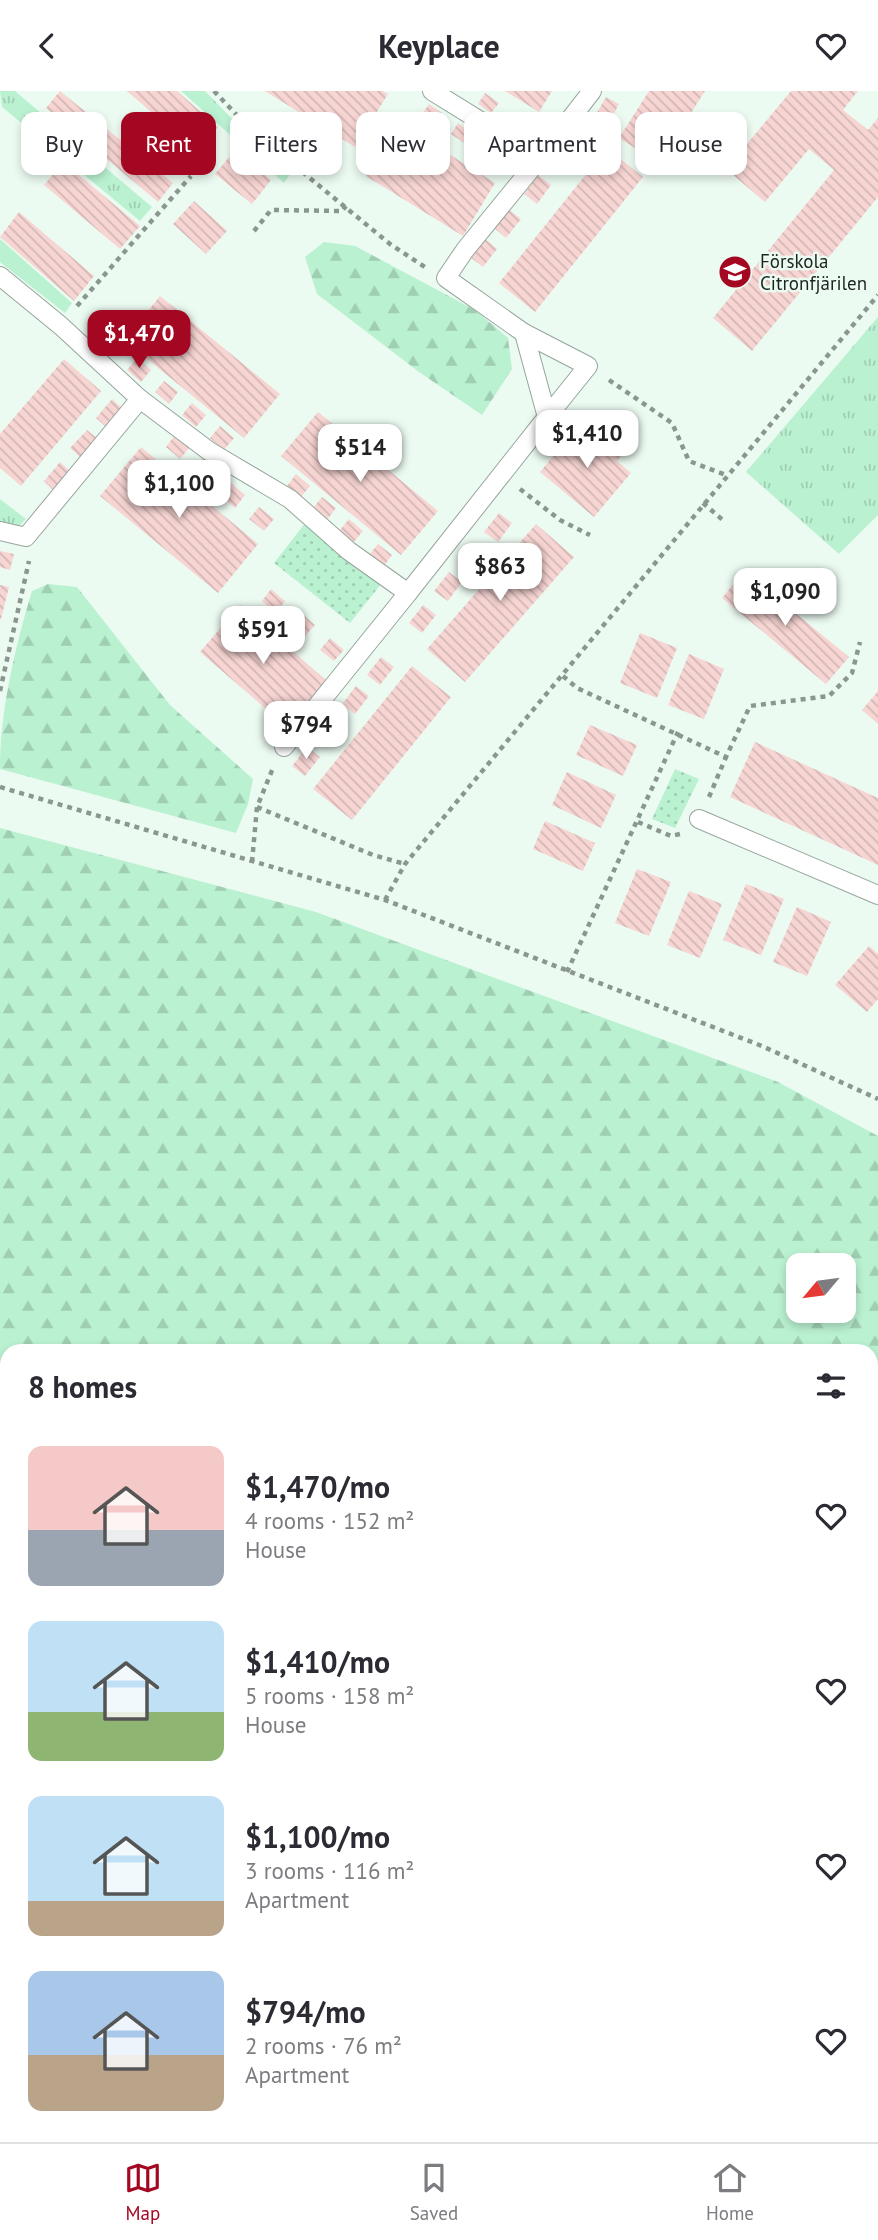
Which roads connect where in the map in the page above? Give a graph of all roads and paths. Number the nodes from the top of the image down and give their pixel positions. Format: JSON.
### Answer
{"nodes":[{"id":1,"x":214,"y":91,"type":"edge"},
{"id":2,"x":432,"y":91,"type":"edge"},
{"id":3,"x":592,"y":91,"type":"edge"},
{"id":4,"x":466,"y":112,"type":"edge"},
{"id":5,"x":576,"y":112,"type":"edge"},
{"id":6,"x":526,"y":175,"type":"edge"},
{"id":7,"x":191,"y":176,"type":"dead end"},
{"id":8,"x":346,"y":206,"type":"junction"},
{"id":9,"x":254,"y":231,"type":"dead end"},
{"id":10,"x":0,"y":276,"type":"edge"},
{"id":11,"x":446,"y":278,"type":"junction"},
{"id":12,"x":878,"y":295,"type":"edge"},
{"id":13,"x":61,"y":326,"type":"junction"},
{"id":14,"x":524,"y":333,"type":"junction"},
{"id":15,"x":588,"y":366,"type":"junction"},
{"id":16,"x":140,"y":399,"type":"junction"},
{"id":17,"x":547,"y":417,"type":"junction"},
{"id":18,"x":500,"y":474,"type":"junction"},
{"id":19,"x":726,"y":475,"type":"junction"},
{"id":20,"x":703,"y":503,"type":"junction"},
{"id":21,"x":725,"y":522,"type":"dead end"},
{"id":22,"x":0,"y":531,"type":"edge"},
{"id":23,"x":590,"y":535,"type":"dead end"},
{"id":24,"x":26,"y":537,"type":"junction"},
{"id":25,"x":408,"y":593,"type":"junction"},
{"id":26,"x":860,"y":642,"type":"dead end"},
{"id":27,"x":562,"y":676,"type":"junction"},
{"id":28,"x":0,"y":691,"type":"edge"},
{"id":29,"x":678,"y":732,"type":"junction"},
{"id":30,"x":284,"y":747,"type":"joint"},
{"id":31,"x":0,"y":786,"type":"edge"},
{"id":32,"x":257,"y":807,"type":"junction"},
{"id":33,"x":699,"y":819,"type":"dead end"},
{"id":34,"x":252,"y":862,"type":"junction"},
{"id":35,"x":405,"y":863,"type":"junction"},
{"id":36,"x":878,"y":895,"type":"edge"},
{"id":37,"x":385,"y":899,"type":"junction"},
{"id":38,"x":567,"y":972,"type":"junction"},
{"id":39,"x":878,"y":1099,"type":"edge"}],
"edges":[{"from":1,"to":8,"type":"path"},
{"from":2,"to":4,"type":"lane"},
{"from":3,"to":5,"type":"lane"},
{"from":6,"to":11,"type":"lane"},
{"from":7,"to":13,"type":"path"},
{"from":8,"to":9,"type":"path"},
{"from":8,"to":11,"type":"path"},
{"from":10,"to":13,"type":"lane"},
{"from":11,"to":14,"type":"lane"},
{"from":12,"to":19,"type":"path"},
{"from":13,"to":16,"type":"lane"},
{"from":14,"to":15,"type":"lane"},
{"from":14,"to":17,"type":"lane"},
{"from":15,"to":17,"type":"lane"},
{"from":15,"to":19,"type":"path"},
{"from":16,"to":24,"type":"lane"},
{"from":16,"to":25,"type":"lane"},
{"from":17,"to":18,"type":"lane"},
{"from":18,"to":23,"type":"path"},
{"from":18,"to":25,"type":"lane"},
{"from":19,"to":20,"type":"path"},
{"from":20,"to":21,"type":"path"},
{"from":20,"to":27,"type":"path"},
{"from":22,"to":24,"type":"lane"},
{"from":24,"to":28,"type":"path"},
{"from":25,"to":30,"type":"lane"},
{"from":26,"to":29,"type":"path"},
{"from":27,"to":29,"type":"path"},
{"from":27,"to":35,"type":"path"},
{"from":29,"to":38,"type":"path"},
{"from":30,"to":32,"type":"path"},
{"from":31,"to":34,"type":"path"},
{"from":32,"to":34,"type":"path"},
{"from":32,"to":35,"type":"path"},
{"from":33,"to":36,"type":"lane"},
{"from":34,"to":37,"type":"path"},
{"from":35,"to":37,"type":"path"},
{"from":37,"to":38,"type":"path"},
{"from":38,"to":39,"type":"path"}]}
